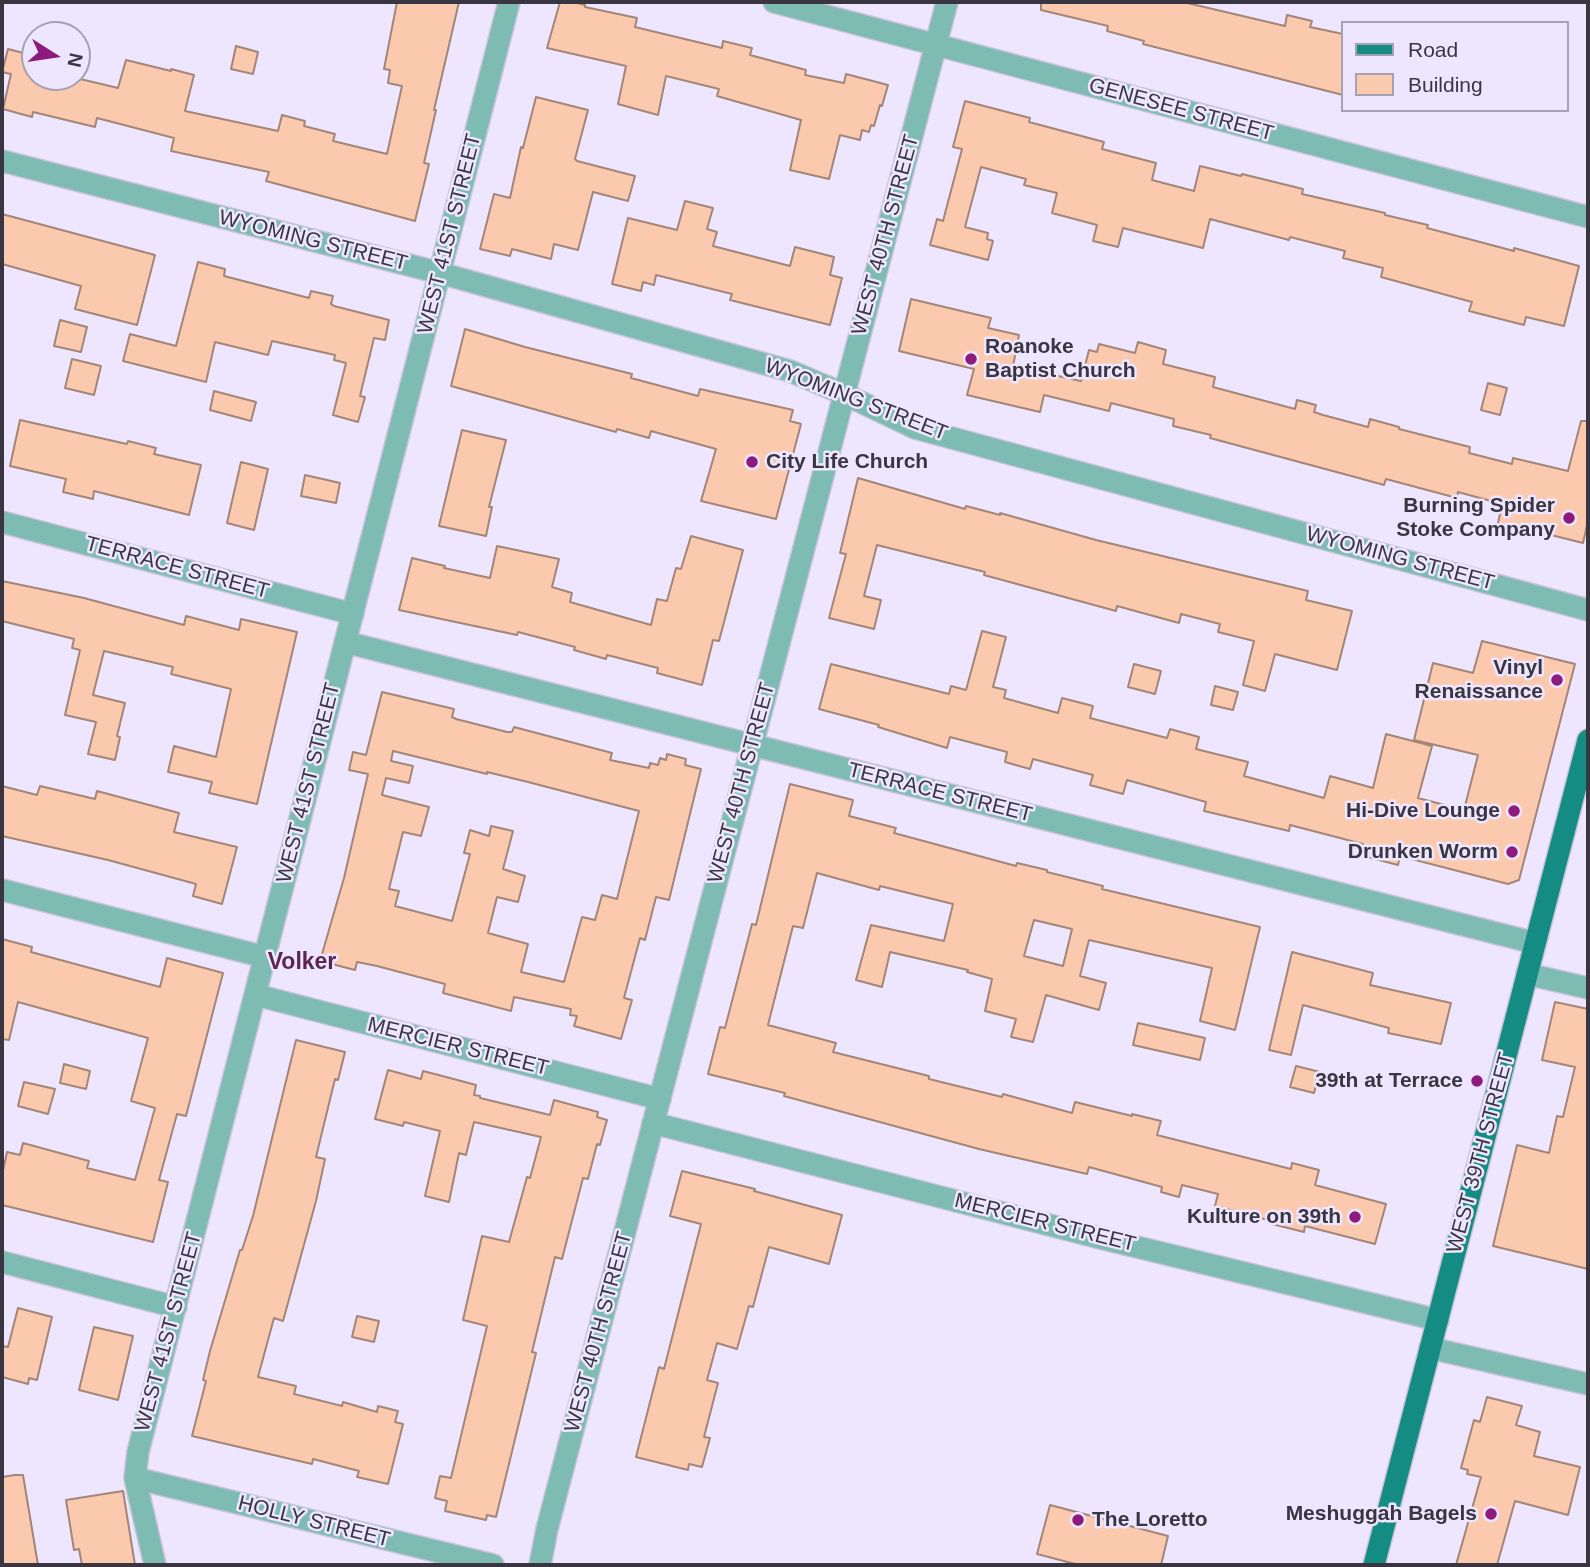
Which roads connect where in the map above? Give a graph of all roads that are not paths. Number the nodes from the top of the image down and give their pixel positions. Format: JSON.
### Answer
{"nodes":[{"id":1,"x":509,"y":2,"type":"edge"},
{"id":2,"x":774,"y":2,"type":"edge"},
{"id":3,"x":947,"y":2,"type":"edge"},
{"id":4,"x":935,"y":46,"type":"junction"},
{"id":5,"x":2,"y":162,"type":"edge"},
{"id":6,"x":1588,"y":217,"type":"edge"},
{"id":7,"x":440,"y":273,"type":"junction"},
{"id":8,"x":844,"y":394,"type":"junction"},
{"id":9,"x":2,"y":522,"type":"edge"},
{"id":10,"x":1588,"y":610,"type":"edge"},
{"id":11,"x":353,"y":614,"type":"junction"},
{"id":12,"x":345,"y":642,"type":"junction"},
{"id":13,"x":1588,"y":740,"type":"edge"},
{"id":14,"x":752,"y":746,"type":"junction"},
{"id":15,"x":2,"y":890,"type":"edge"},
{"id":16,"x":1535,"y":943,"type":"junction"},
{"id":17,"x":265,"y":957,"type":"junction"},
{"id":18,"x":1527,"y":974,"type":"junction"},
{"id":19,"x":1588,"y":988,"type":"edge"},
{"id":20,"x":256,"y":995,"type":"junction"},
{"id":21,"x":660,"y":1100,"type":"junction"},
{"id":22,"x":653,"y":1123,"type":"junction"},
{"id":23,"x":2,"y":1262,"type":"edge"},
{"id":24,"x":176,"y":1307,"type":"junction"},
{"id":25,"x":1438,"y":1320,"type":"junction"},
{"id":26,"x":1430,"y":1348,"type":"junction"},
{"id":27,"x":1588,"y":1384,"type":"edge"},
{"id":28,"x":135,"y":1478,"type":"junction"},
{"id":29,"x":155,"y":1565,"type":"edge"},
{"id":30,"x":494,"y":1565,"type":"edge"},
{"id":31,"x":540,"y":1565,"type":"edge"},
{"id":32,"x":1374,"y":1565,"type":"edge"}],
"edges":[{"from":1,"to":7,"type":"street","name":"WEST 41ST STREET"},
{"from":2,"to":4,"type":"street","name":"GENESEE STREET"},
{"from":3,"to":4,"type":"street","name":"WEST 40TH STREET"},
{"from":4,"to":6,"type":"street","name":"GENESEE STREET"},
{"from":4,"to":8,"type":"street","name":"WEST 40TH STREET"},
{"from":5,"to":7,"type":"street","name":"WYOMING STREET"},
{"from":7,"to":8,"type":"street","name":"WYOMING STREET"},
{"from":7,"to":11,"type":"street","name":"WEST 41ST STREET"},
{"from":8,"to":10,"type":"street","name":"WYOMING STREET"},
{"from":8,"to":14,"type":"street","name":"WEST 40TH STREET"},
{"from":9,"to":11,"type":"street","name":"TERRACE STREET"},
{"from":11,"to":12,"type":"street","name":"WEST 41ST STREET"},
{"from":12,"to":14,"type":"street","name":"TERRACE STREET"},
{"from":12,"to":17,"type":"street","name":"WEST 41ST STREET"},
{"from":13,"to":16,"type":"main road","name":"WEST 39TH STREET"},
{"from":14,"to":16,"type":"street","name":"TERRACE STREET"},
{"from":14,"to":21,"type":"street","name":"WEST 40TH STREET"},
{"from":15,"to":17,"type":"street"},
{"from":16,"to":18,"type":"main road","name":"WEST 39TH STREET"},
{"from":17,"to":20,"type":"street","name":"WEST 41ST STREET"},
{"from":18,"to":19,"type":"street"},
{"from":18,"to":25,"type":"main road","name":"WEST 39TH STREET"},
{"from":20,"to":21,"type":"street","name":"MERCIER STREET"},
{"from":20,"to":24,"type":"street","name":"WEST 41ST STREET"},
{"from":21,"to":22,"type":"street","name":"WEST 40TH STREET"},
{"from":22,"to":25,"type":"street","name":"MERCIER STREET"},
{"from":22,"to":31,"type":"street","name":"WEST 40TH STREET"},
{"from":23,"to":24,"type":"street"},
{"from":24,"to":28,"type":"street","name":"WEST 41ST STREET"},
{"from":25,"to":26,"type":"main road","name":"WEST 39TH STREET"},
{"from":26,"to":27,"type":"street"},
{"from":26,"to":32,"type":"main road","name":"WEST 39TH STREET"},
{"from":28,"to":29,"type":"street","name":"WEST 41ST STREET"},
{"from":28,"to":30,"type":"street","name":"HOLLY STREET"}]}
